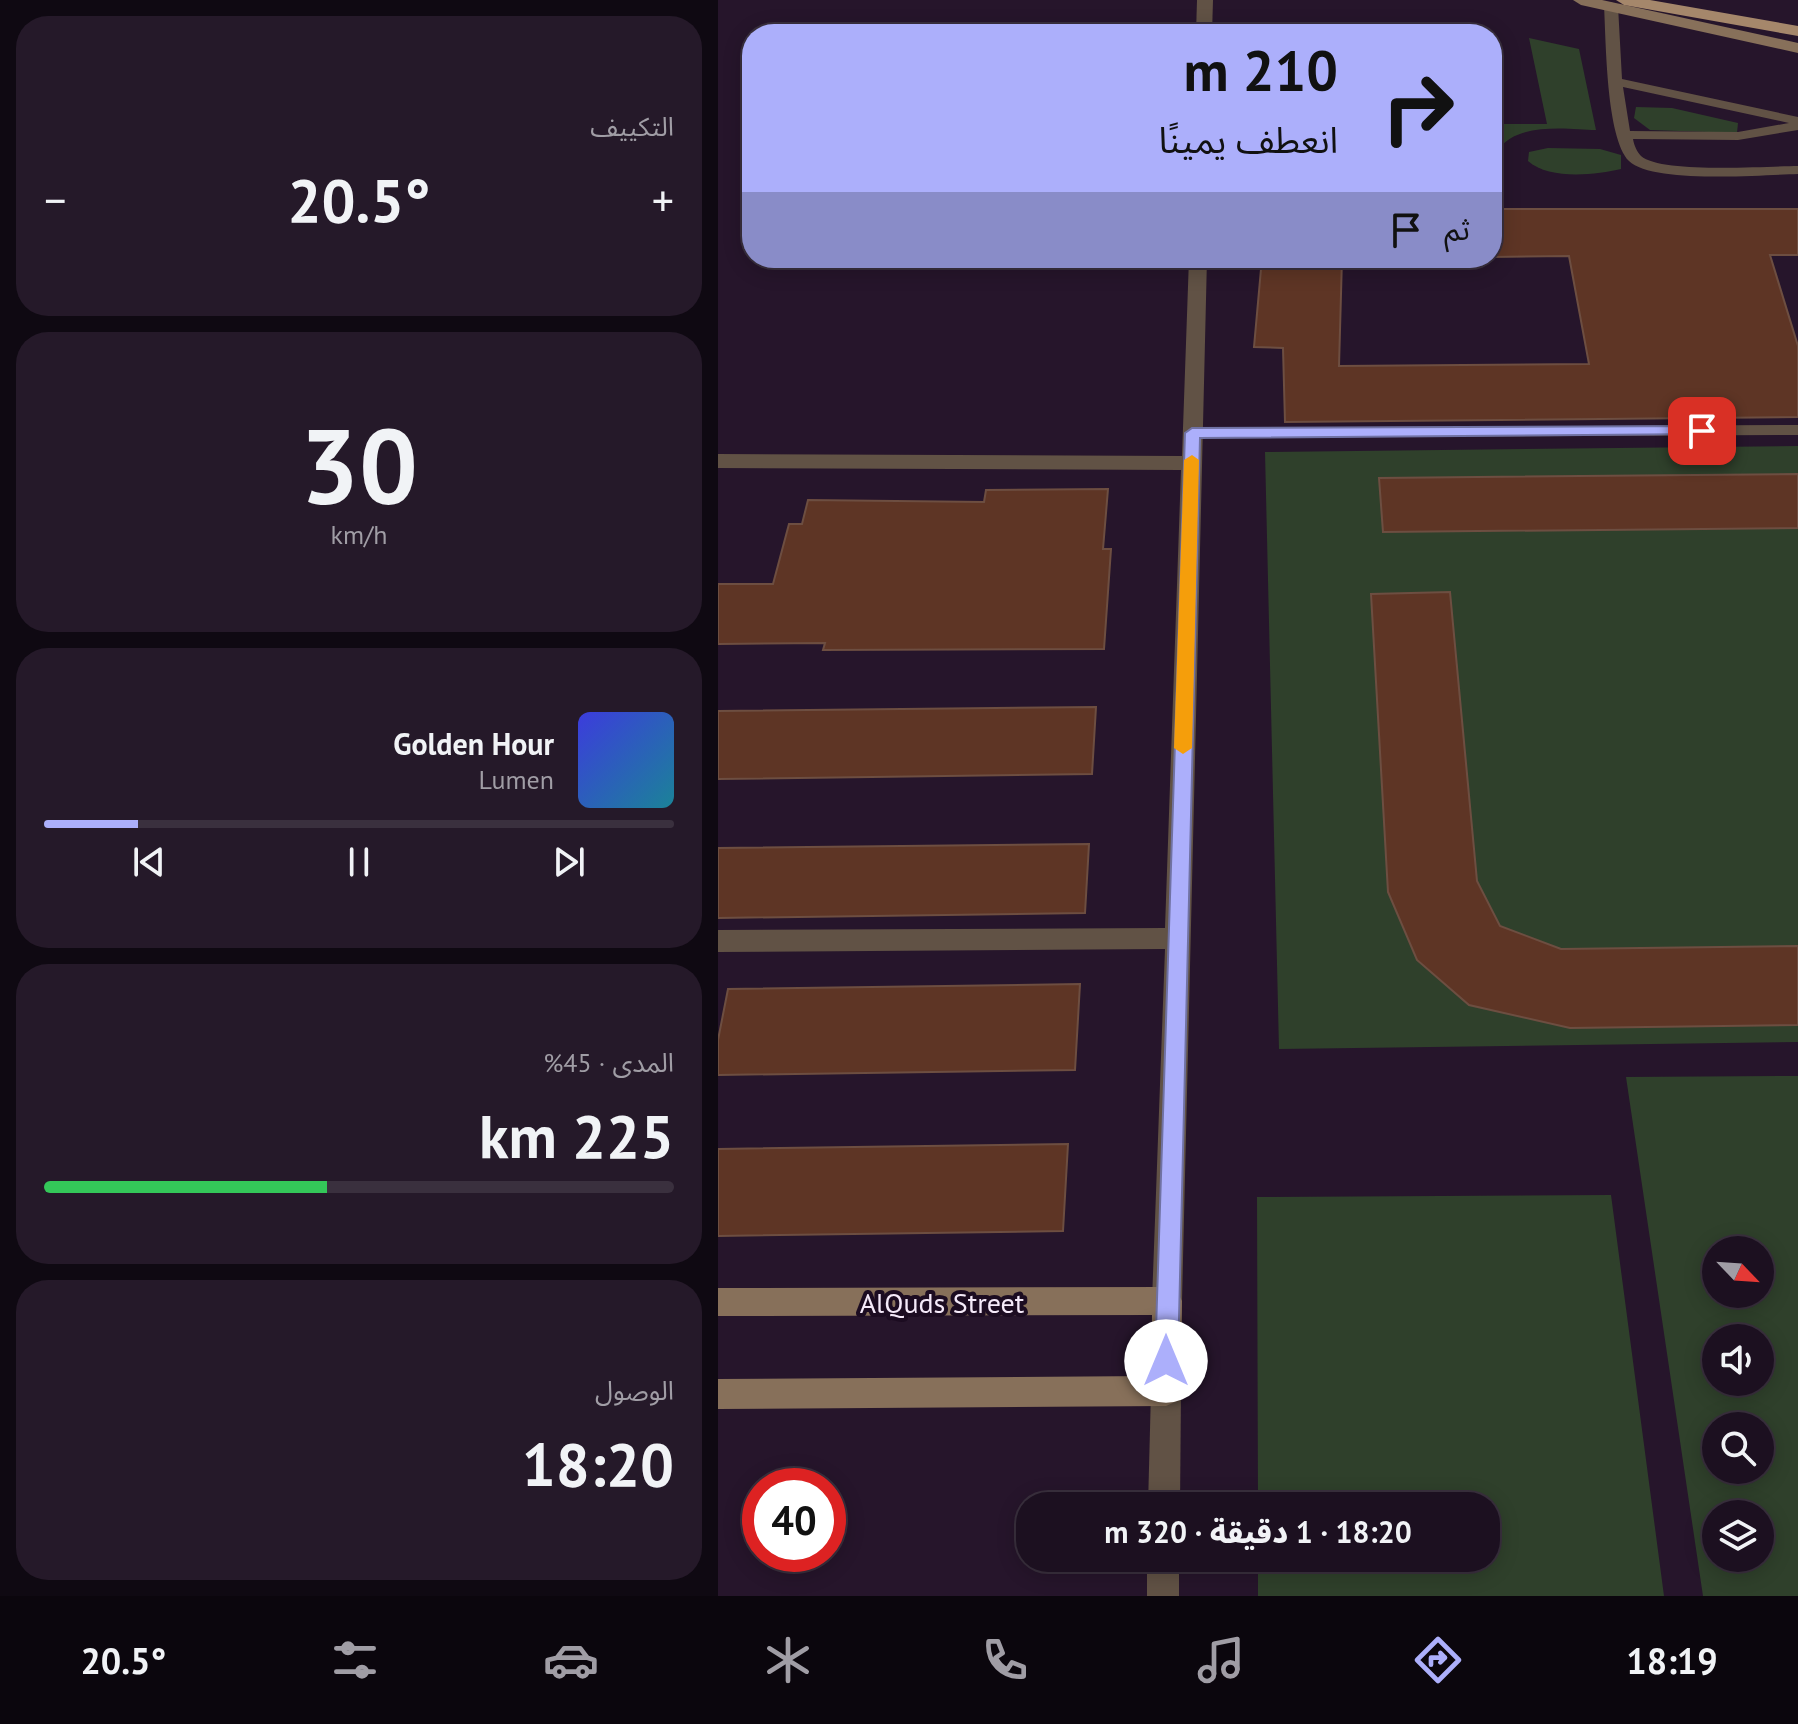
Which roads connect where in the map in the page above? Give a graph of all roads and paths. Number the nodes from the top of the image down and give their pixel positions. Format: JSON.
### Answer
{"nodes":[{"id":1,"x":1205,"y":0,"type":"edge"},
{"id":2,"x":1581,"y":0,"type":"edge"},
{"id":3,"x":1695,"y":0,"type":"edge"},
{"id":4,"x":1617,"y":3,"type":"edge"},
{"id":5,"x":1798,"y":22,"type":"edge"},
{"id":6,"x":1204,"y":24,"type":"edge"},
{"id":7,"x":1798,"y":31,"type":"edge"},
{"id":8,"x":1798,"y":48,"type":"edge"},
{"id":9,"x":1617,"y":82,"type":"junction"},
{"id":10,"x":1798,"y":124,"type":"edge"},
{"id":11,"x":1623,"y":135,"type":"junction"},
{"id":12,"x":1798,"y":170,"type":"edge"},
{"id":13,"x":1198,"y":268,"type":"edge"},
{"id":14,"x":1798,"y":430,"type":"edge"},
{"id":15,"x":1192,"y":433,"type":"junction"},
{"id":16,"x":718,"y":461,"type":"edge"},
{"id":17,"x":1192,"y":463,"type":"junction"},
{"id":18,"x":1178,"y":938,"type":"junction"},
{"id":19,"x":718,"y":941,"type":"edge"},
{"id":20,"x":1167,"y":1301,"type":"junction"},
{"id":21,"x":718,"y":1302,"type":"edge"},
{"id":22,"x":1166,"y":1391,"type":"junction"},
{"id":23,"x":718,"y":1394,"type":"edge"},
{"id":24,"x":1164,"y":1492,"type":"edge"},
{"id":25,"x":1163,"y":1572,"type":"edge"},
{"id":26,"x":1163,"y":1596,"type":"edge"}],
"edges":[{"from":1,"to":6,"type":"street"},
{"from":2,"to":4,"type":"street"},
{"from":3,"to":5,"type":"main road"},
{"from":4,"to":7,"type":"main road"},
{"from":4,"to":8,"type":"street"},
{"from":4,"to":9,"type":"lane"},
{"from":9,"to":10,"type":"lane"},
{"from":9,"to":11,"type":"lane"},
{"from":10,"to":11,"type":"lane"},
{"from":11,"to":12,"type":"lane"},
{"from":13,"to":15,"type":"street"},
{"from":14,"to":15,"type":"lane"},
{"from":15,"to":17,"type":"street"},
{"from":16,"to":17,"type":"street"},
{"from":17,"to":18,"type":"street"},
{"from":18,"to":19,"type":"street"},
{"from":18,"to":20,"type":"street"},
{"from":20,"to":21,"type":"street","name":"AlQuds Street"},
{"from":20,"to":22,"type":"street"},
{"from":22,"to":23,"type":"street"},
{"from":22,"to":24,"type":"street"},
{"from":25,"to":26,"type":"street"}]}
